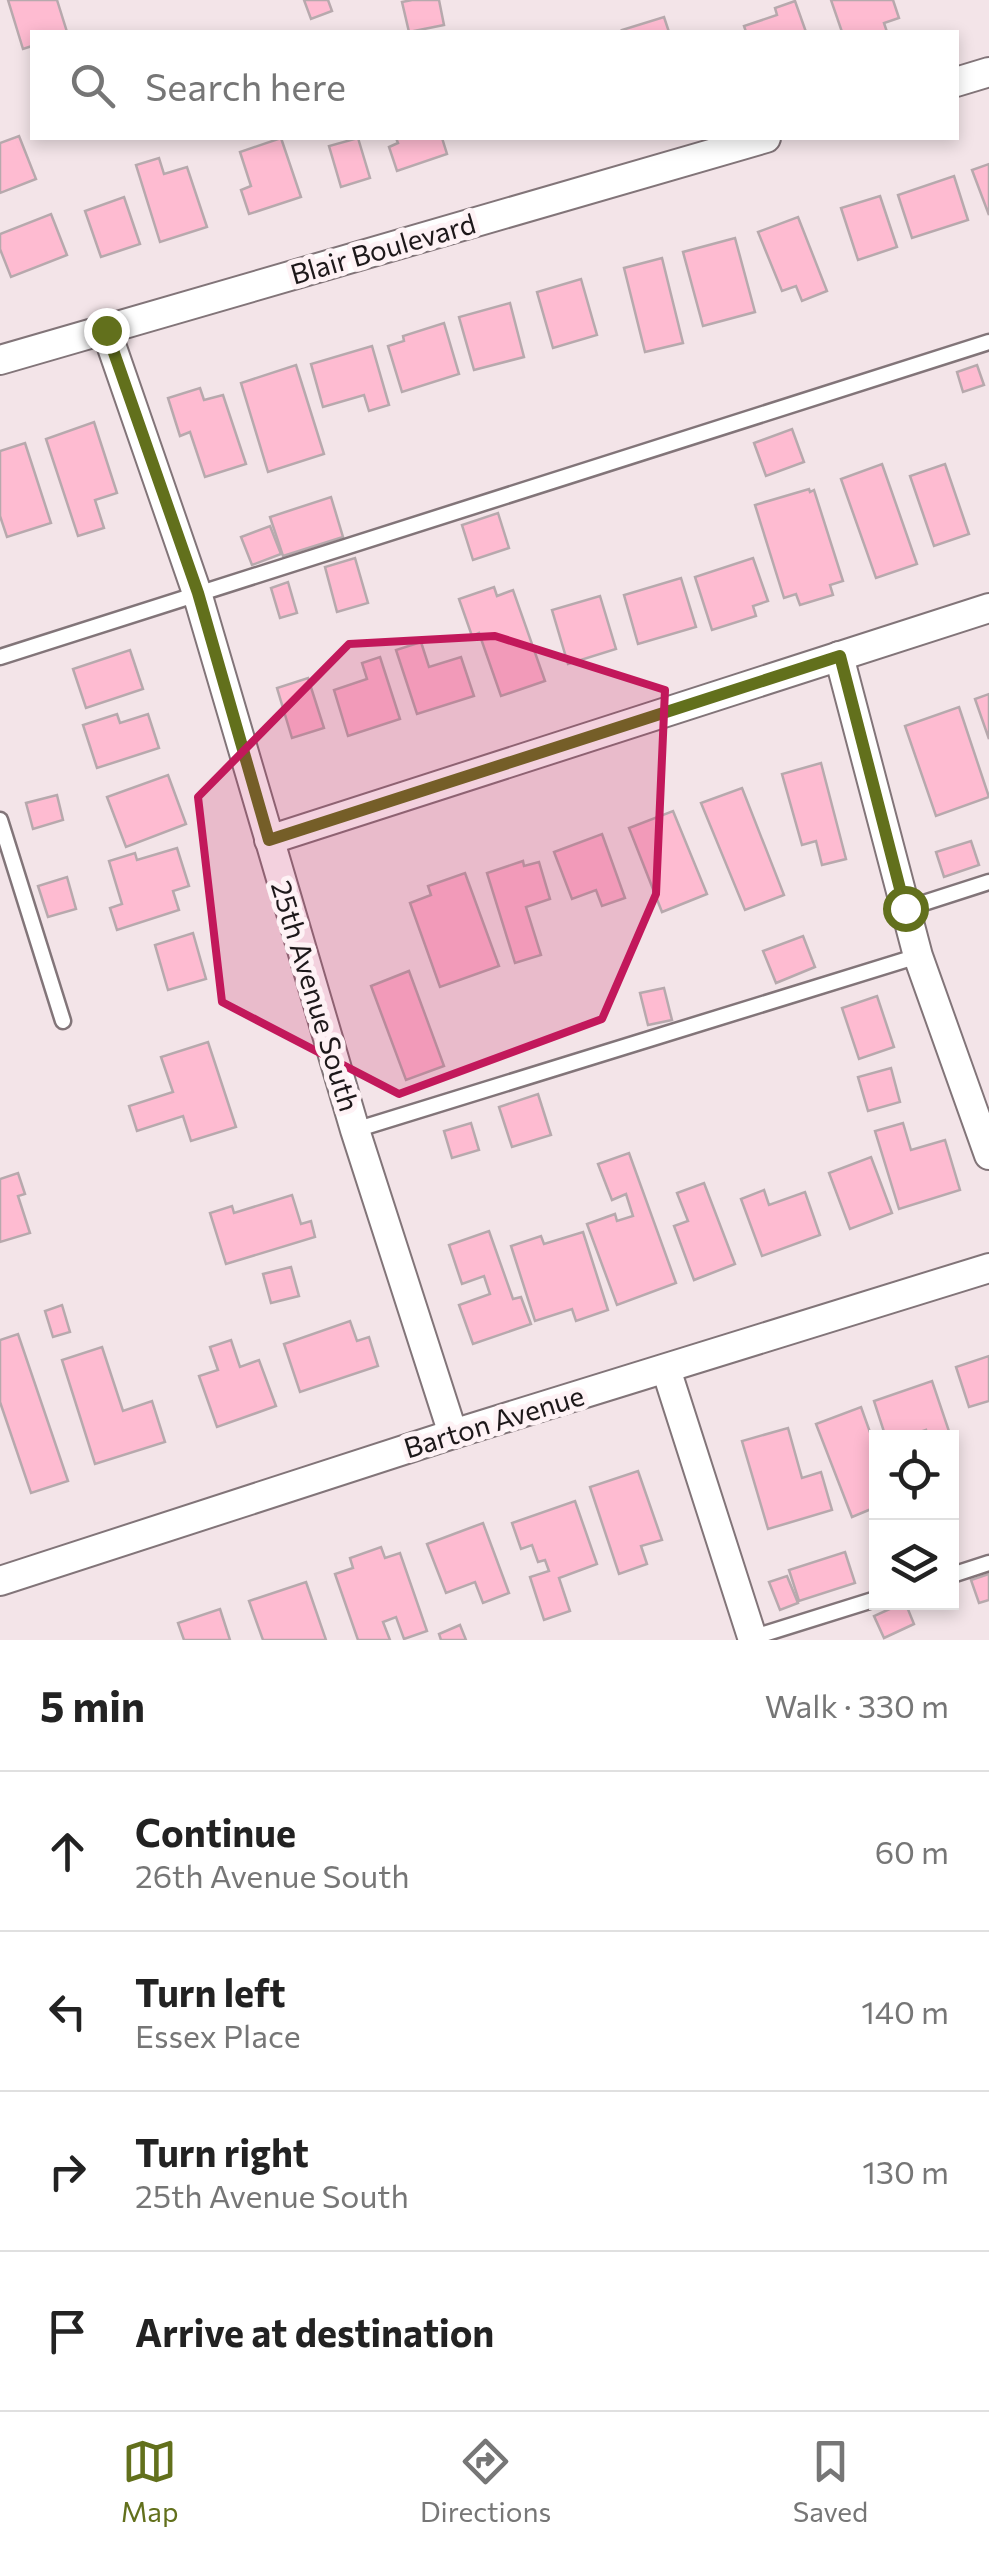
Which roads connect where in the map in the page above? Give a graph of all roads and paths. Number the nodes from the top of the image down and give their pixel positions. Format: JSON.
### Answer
{"nodes":[{"id":1,"x":989,"y":72,"type":"edge"},
{"id":2,"x":959,"y":81,"type":"edge"},
{"id":3,"x":759,"y":140,"type":"edge"},
{"id":4,"x":106,"y":330,"type":"junction"},
{"id":5,"x":989,"y":342,"type":"edge"},
{"id":6,"x":0,"y":360,"type":"edge"},
{"id":7,"x":198,"y":593,"type":"junction"},
{"id":8,"x":989,"y":608,"type":"edge"},
{"id":9,"x":840,"y":656,"type":"junction"},
{"id":10,"x":0,"y":658,"type":"edge"},
{"id":11,"x":0,"y":820,"type":"edge"},
{"id":12,"x":269,"y":840,"type":"junction"},
{"id":13,"x":989,"y":882,"type":"edge"},
{"id":14,"x":905,"y":908,"type":"junction"},
{"id":15,"x":918,"y":956,"type":"junction"},
{"id":16,"x":63,"y":1021,"type":"dead end"},
{"id":17,"x":355,"y":1130,"type":"junction"},
{"id":18,"x":989,"y":1155,"type":"edge"},
{"id":19,"x":989,"y":1268,"type":"edge"},
{"id":20,"x":666,"y":1370,"type":"junction"},
{"id":21,"x":454,"y":1434,"type":"junction"},
{"id":22,"x":989,"y":1563,"type":"edge"},
{"id":23,"x":959,"y":1573,"type":"edge"},
{"id":24,"x":0,"y":1580,"type":"edge"},
{"id":25,"x":869,"y":1600,"type":"edge"},
{"id":26,"x":750,"y":1639,"type":"edge"}],
"edges":[{"from":1,"to":2,"type":"street"},
{"from":3,"to":4,"type":"street","name":"Blair Boulevard"},
{"from":4,"to":6,"type":"street","name":"Blair Boulevard"},
{"from":4,"to":7,"type":"street","name":"25th Avenue South"},
{"from":5,"to":7,"type":"lane"},
{"from":7,"to":10,"type":"lane"},
{"from":7,"to":12,"type":"street","name":"25th Avenue South"},
{"from":8,"to":9,"type":"street"},
{"from":9,"to":12,"type":"street"},
{"from":9,"to":14,"type":"street"},
{"from":11,"to":16,"type":"lane"},
{"from":12,"to":17,"type":"street","name":"25th Avenue South"},
{"from":13,"to":14,"type":"lane"},
{"from":14,"to":15,"type":"street"},
{"from":15,"to":17,"type":"lane"},
{"from":15,"to":18,"type":"street"},
{"from":17,"to":21,"type":"street","name":"25th Avenue South"},
{"from":19,"to":20,"type":"street","name":"Barton Avenue"},
{"from":20,"to":21,"type":"street","name":"Barton Avenue"},
{"from":20,"to":26,"type":"street"},
{"from":21,"to":24,"type":"street","name":"Barton Avenue"},
{"from":22,"to":23,"type":"lane"},
{"from":25,"to":26,"type":"lane"}]}
